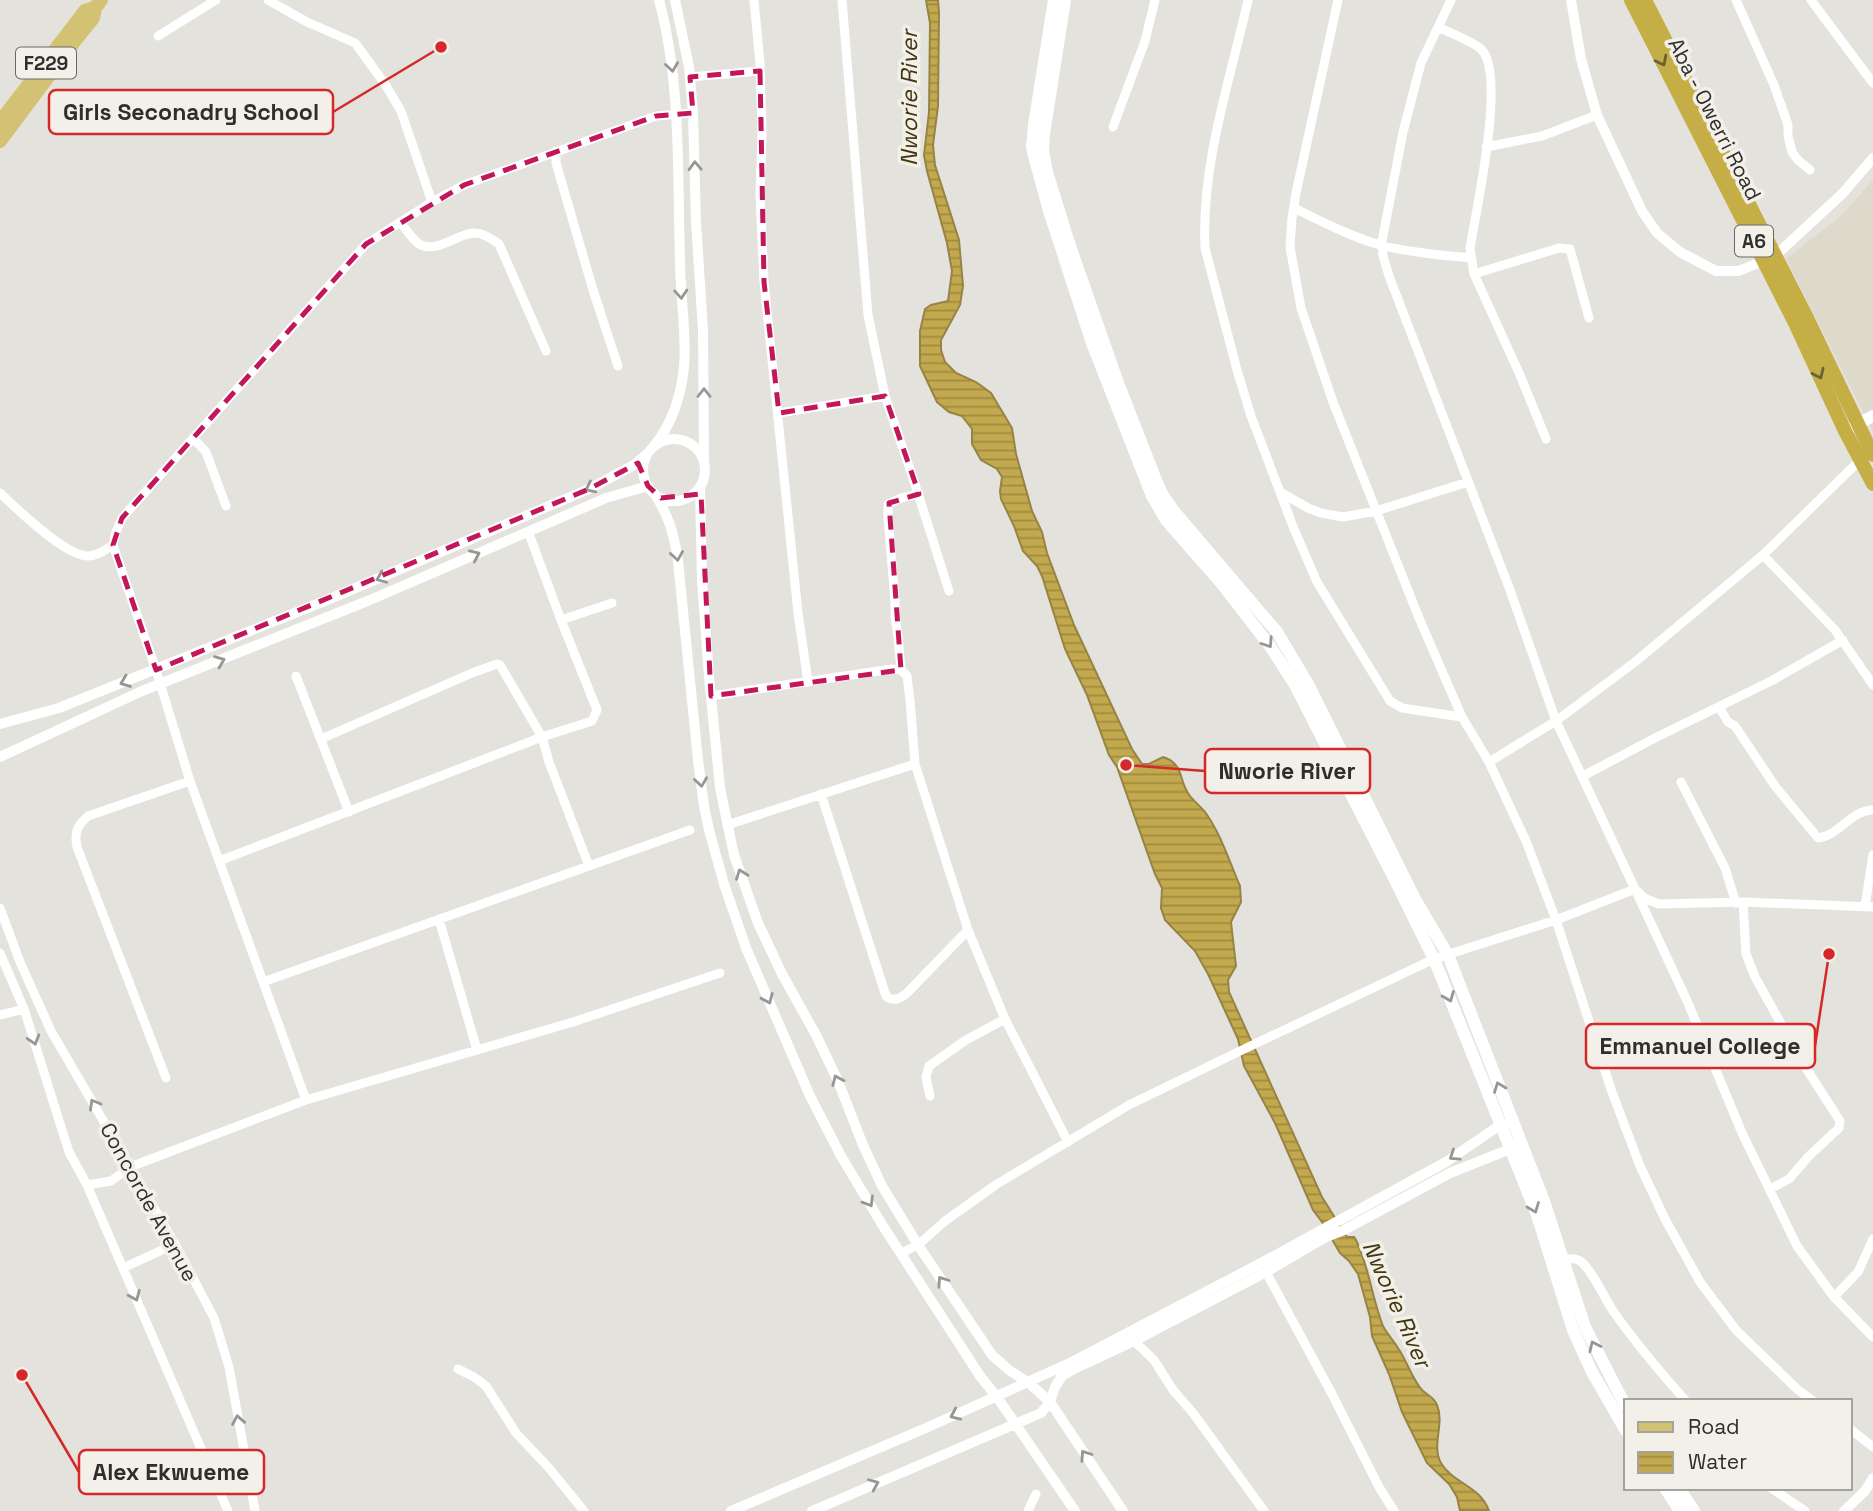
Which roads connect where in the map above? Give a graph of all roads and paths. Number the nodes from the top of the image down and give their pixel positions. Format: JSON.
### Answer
{"nodes":[{"id":1,"x":216,"y":0,"type":"edge"},
{"id":2,"x":268,"y":0,"type":"edge"},
{"id":3,"x":659,"y":0,"type":"edge"},
{"id":4,"x":675,"y":0,"type":"edge"},
{"id":5,"x":754,"y":0,"type":"edge"},
{"id":6,"x":842,"y":0,"type":"edge"},
{"id":7,"x":1054,"y":0,"type":"edge"},
{"id":8,"x":1065,"y":0,"type":"edge"},
{"id":9,"x":1155,"y":0,"type":"edge"},
{"id":10,"x":1248,"y":0,"type":"edge"},
{"id":11,"x":1338,"y":0,"type":"edge"},
{"id":12,"x":1451,"y":0,"type":"edge"},
{"id":13,"x":1571,"y":0,"type":"edge"},
{"id":14,"x":1631,"y":0,"type":"edge"},
{"id":15,"x":1645,"y":0,"type":"edge"},
{"id":16,"x":1736,"y":0,"type":"edge"},
{"id":17,"x":1811,"y":0,"type":"edge"},
{"id":18,"x":98,"y":4,"type":"edge"},
{"id":19,"x":1438,"y":27,"type":"junction"},
{"id":20,"x":72,"y":36,"type":"junction"},
{"id":21,"x":158,"y":36,"type":"dead end"},
{"id":22,"x":760,"y":71,"type":"junction"},
{"id":23,"x":690,"y":77,"type":"junction"},
{"id":24,"x":1873,"y":83,"type":"edge"},
{"id":25,"x":693,"y":113,"type":"junction"},
{"id":26,"x":677,"y":114,"type":"junction"},
{"id":27,"x":1597,"y":115,"type":"junction"},
{"id":28,"x":0,"y":122,"type":"edge"},
{"id":29,"x":1113,"y":127,"type":"dead end"},
{"id":30,"x":0,"y":141,"type":"edge"},
{"id":31,"x":1486,"y":147,"type":"junction"},
{"id":32,"x":556,"y":151,"type":"junction"},
{"id":33,"x":1873,"y":158,"type":"edge"},
{"id":34,"x":1810,"y":170,"type":"dead end"},
{"id":35,"x":432,"y":202,"type":"junction"},
{"id":36,"x":1294,"y":208,"type":"junction"},
{"id":37,"x":400,"y":222,"type":"junction"},
{"id":38,"x":1382,"y":246,"type":"junction"},
{"id":39,"x":1471,"y":258,"type":"junction"},
{"id":40,"x":1769,"y":259,"type":"junction"},
{"id":41,"x":1474,"y":274,"type":"junction"},
{"id":42,"x":1589,"y":318,"type":"dead end"},
{"id":43,"x":545,"y":351,"type":"dead end"},
{"id":44,"x":618,"y":366,"type":"dead end"},
{"id":45,"x":885,"y":396,"type":"junction"},
{"id":46,"x":779,"y":413,"type":"junction"},
{"id":47,"x":1873,"y":416,"type":"edge"},
{"id":48,"x":1852,"y":428,"type":"junction"},
{"id":49,"x":193,"y":438,"type":"junction"},
{"id":50,"x":1546,"y":439,"type":"dead end"},
{"id":51,"x":651,"y":449,"type":"junction"},
{"id":52,"x":1867,"y":458,"type":"edge"},
{"id":53,"x":704,"y":461,"type":"junction"},
{"id":54,"x":1468,"y":482,"type":"junction"},
{"id":55,"x":1873,"y":484,"type":"edge"},
{"id":56,"x":700,"y":486,"type":"junction"},
{"id":57,"x":651,"y":489,"type":"junction"},
{"id":58,"x":1280,"y":492,"type":"junction"},
{"id":59,"x":0,"y":493,"type":"edge"},
{"id":60,"x":919,"y":494,"type":"junction"},
{"id":61,"x":226,"y":506,"type":"dead end"},
{"id":62,"x":1376,"y":510,"type":"junction"},
{"id":63,"x":528,"y":531,"type":"junction"},
{"id":64,"x":113,"y":545,"type":"junction"},
{"id":65,"x":1763,"y":555,"type":"junction"},
{"id":66,"x":949,"y":592,"type":"dead end"},
{"id":67,"x":612,"y":603,"type":"dead end"},
{"id":68,"x":561,"y":620,"type":"junction"},
{"id":69,"x":1843,"y":640,"type":"junction"},
{"id":70,"x":156,"y":670,"type":"junction"},
{"id":71,"x":901,"y":670,"type":"junction"},
{"id":72,"x":296,"y":676,"type":"dead end"},
{"id":73,"x":808,"y":682,"type":"junction"},
{"id":74,"x":159,"y":685,"type":"junction"},
{"id":75,"x":1873,"y":685,"type":"edge"},
{"id":76,"x":711,"y":696,"type":"junction"},
{"id":77,"x":1719,"y":707,"type":"junction"},
{"id":78,"x":1462,"y":717,"type":"junction"},
{"id":79,"x":1556,"y":721,"type":"junction"},
{"id":80,"x":0,"y":724,"type":"edge"},
{"id":81,"x":542,"y":737,"type":"junction"},
{"id":82,"x":321,"y":739,"type":"junction"},
{"id":83,"x":0,"y":757,"type":"edge"},
{"id":84,"x":1489,"y":762,"type":"junction"},
{"id":85,"x":915,"y":764,"type":"junction"},
{"id":86,"x":1583,"y":776,"type":"junction"},
{"id":87,"x":190,"y":781,"type":"junction"},
{"id":88,"x":1681,"y":782,"type":"dead end"},
{"id":89,"x":821,"y":794,"type":"junction"},
{"id":90,"x":1873,"y":810,"type":"edge"},
{"id":91,"x":349,"y":812,"type":"junction"},
{"id":92,"x":727,"y":825,"type":"junction"},
{"id":93,"x":690,"y":830,"type":"dead end"},
{"id":94,"x":1873,"y":855,"type":"edge"},
{"id":95,"x":219,"y":861,"type":"junction"},
{"id":96,"x":589,"y":866,"type":"junction"},
{"id":97,"x":1635,"y":890,"type":"junction"},
{"id":98,"x":1740,"y":903,"type":"junction"},
{"id":99,"x":1869,"y":907,"type":"edge"},
{"id":100,"x":0,"y":908,"type":"edge"},
{"id":101,"x":439,"y":919,"type":"junction"},
{"id":102,"x":1556,"y":920,"type":"junction"},
{"id":103,"x":968,"y":929,"type":"junction"},
{"id":104,"x":0,"y":953,"type":"edge"},
{"id":105,"x":1448,"y":955,"type":"junction"},
{"id":106,"x":1434,"y":959,"type":"junction"},
{"id":107,"x":720,"y":973,"type":"dead end"},
{"id":108,"x":263,"y":982,"type":"junction"},
{"id":109,"x":24,"y":1009,"type":"junction"},
{"id":110,"x":0,"y":1015,"type":"edge"},
{"id":111,"x":1005,"y":1019,"type":"junction"},
{"id":112,"x":477,"y":1050,"type":"junction"},
{"id":113,"x":166,"y":1078,"type":"dead end"},
{"id":114,"x":930,"y":1096,"type":"dead end"},
{"id":115,"x":306,"y":1100,"type":"junction"},
{"id":116,"x":1506,"y":1124,"type":"junction"},
{"id":117,"x":1068,"y":1142,"type":"junction"},
{"id":118,"x":1515,"y":1146,"type":"junction"},
{"id":119,"x":130,"y":1167,"type":"junction"},
{"id":120,"x":87,"y":1185,"type":"junction"},
{"id":121,"x":1770,"y":1189,"type":"junction"},
{"id":122,"x":1324,"y":1233,"type":"junction"},
{"id":123,"x":1873,"y":1239,"type":"edge"},
{"id":124,"x":175,"y":1244,"type":"junction"},
{"id":125,"x":918,"y":1245,"type":"junction"},
{"id":126,"x":901,"y":1253,"type":"junction"},
{"id":127,"x":1558,"y":1261,"type":"junction"},
{"id":128,"x":123,"y":1268,"type":"junction"},
{"id":129,"x":1266,"y":1272,"type":"junction"},
{"id":130,"x":1834,"y":1297,"type":"junction"},
{"id":131,"x":1873,"y":1337,"type":"edge"},
{"id":132,"x":1133,"y":1341,"type":"junction"},
{"id":133,"x":457,"y":1370,"type":"dead end"},
{"id":134,"x":1030,"y":1383,"type":"junction"},
{"id":135,"x":997,"y":1397,"type":"junction"},
{"id":136,"x":1684,"y":1399,"type":"edge"},
{"id":137,"x":1811,"y":1399,"type":"edge"},
{"id":138,"x":1050,"y":1402,"type":"junction"},
{"id":139,"x":1624,"y":1403,"type":"edge"},
{"id":140,"x":1016,"y":1424,"type":"junction"},
{"id":141,"x":1624,"y":1428,"type":"edge"},
{"id":142,"x":1852,"y":1431,"type":"edge"},
{"id":143,"x":1873,"y":1447,"type":"edge"},
{"id":144,"x":1873,"y":1478,"type":"edge"},
{"id":145,"x":1666,"y":1490,"type":"edge"},
{"id":146,"x":1680,"y":1490,"type":"edge"},
{"id":147,"x":1774,"y":1490,"type":"edge"},
{"id":148,"x":1036,"y":1494,"type":"dead end"},
{"id":149,"x":228,"y":1511,"type":"edge"},
{"id":150,"x":255,"y":1511,"type":"edge"},
{"id":151,"x":584,"y":1511,"type":"edge"},
{"id":152,"x":731,"y":1511,"type":"edge"},
{"id":153,"x":812,"y":1511,"type":"edge"},
{"id":154,"x":1028,"y":1511,"type":"edge"},
{"id":155,"x":1075,"y":1511,"type":"edge"},
{"id":156,"x":1123,"y":1511,"type":"edge"},
{"id":157,"x":1264,"y":1511,"type":"edge"},
{"id":158,"x":1394,"y":1511,"type":"edge"},
{"id":159,"x":1680,"y":1511,"type":"edge"},
{"id":160,"x":1694,"y":1511,"type":"edge"},
{"id":161,"x":1805,"y":1511,"type":"edge"},
{"id":162,"x":1844,"y":1511,"type":"edge"}],
"edges":[{"from":1,"to":21,"type":"street"},
{"from":2,"to":35,"type":"street"},
{"from":3,"to":26,"type":"street","one_way":true},
{"from":4,"to":23,"type":"street"},
{"from":5,"to":22,"type":"street"},
{"from":6,"to":45,"type":"street"},
{"from":7,"to":106,"type":"main road","one_way":true},
{"from":8,"to":105,"type":"main road"},
{"from":9,"to":29,"type":"street"},
{"from":10,"to":58,"type":"street"},
{"from":11,"to":36,"type":"street"},
{"from":12,"to":19,"type":"street"},
{"from":13,"to":27,"type":"street"},
{"from":14,"to":40,"type":"highway","name":"Aba - Owerri Road","number":"A6","one_way":true},
{"from":15,"to":40,"type":"highway","name":"Aba - Owerri Road","number":"A6"},
{"from":16,"to":34,"type":"street"},
{"from":17,"to":24,"type":"street"},
{"from":18,"to":20,"type":"main road","number":"F229"},
{"from":19,"to":31,"type":"street"},
{"from":19,"to":38,"type":"street"},
{"from":20,"to":28,"type":"main road","number":"F229"},
{"from":20,"to":30,"type":"main road","number":"F229"},
{"from":22,"to":23,"type":"street"},
{"from":22,"to":46,"type":"street"},
{"from":23,"to":25,"type":"street"},
{"from":25,"to":26,"type":"street"},
{"from":53,"to":25,"type":"street","one_way":true},
{"from":26,"to":32,"type":"street"},
{"from":26,"to":51,"type":"street","one_way":true},
{"from":27,"to":31,"type":"street"},
{"from":27,"to":40,"type":"street"},
{"from":31,"to":39,"type":"street"},
{"from":32,"to":35,"type":"street"},
{"from":32,"to":44,"type":"street"},
{"from":33,"to":40,"type":"street"},
{"from":35,"to":37,"type":"street"},
{"from":36,"to":38,"type":"street"},
{"from":36,"to":62,"type":"street"},
{"from":37,"to":43,"type":"street"},
{"from":37,"to":49,"type":"street"},
{"from":38,"to":39,"type":"street"},
{"from":38,"to":54,"type":"street"},
{"from":39,"to":41,"type":"street"},
{"from":40,"to":48,"type":"highway","name":"Aba - Owerri Road","number":"A6"},
{"from":41,"to":42,"type":"street"},
{"from":41,"to":50,"type":"street"},
{"from":45,"to":46,"type":"street"},
{"from":45,"to":60,"type":"street"},
{"from":46,"to":73,"type":"street"},
{"from":47,"to":48,"type":"main road"},
{"from":48,"to":52,"type":"highway","name":"Aba - Owerri Road","number":"A6"},
{"from":49,"to":61,"type":"street"},
{"from":49,"to":64,"type":"street"},
{"from":51,"to":53,"type":"street"},
{"from":51,"to":57,"type":"street"},
{"from":51,"to":70,"type":"street","one_way":true},
{"from":52,"to":55,"type":"highway","name":"Aba - Owerri Road","number":"A6"},
{"from":52,"to":65,"type":"street"},
{"from":53,"to":56,"type":"street"},
{"from":54,"to":62,"type":"street"},
{"from":54,"to":79,"type":"street"},
{"from":56,"to":57,"type":"street"},
{"from":56,"to":76,"type":"street"},
{"from":57,"to":63,"type":"street"},
{"from":57,"to":126,"type":"street","one_way":true},
{"from":58,"to":62,"type":"street"},
{"from":58,"to":78,"type":"street"},
{"from":59,"to":64,"type":"street"},
{"from":60,"to":66,"type":"street"},
{"from":60,"to":71,"type":"street"},
{"from":62,"to":78,"type":"street"},
{"from":63,"to":68,"type":"street"},
{"from":74,"to":63,"type":"street","one_way":true},
{"from":64,"to":70,"type":"street"},
{"from":65,"to":69,"type":"street"},
{"from":65,"to":79,"type":"street"},
{"from":67,"to":68,"type":"street"},
{"from":68,"to":81,"type":"street"},
{"from":69,"to":75,"type":"street"},
{"from":69,"to":77,"type":"street"},
{"from":70,"to":74,"type":"street"},
{"from":70,"to":80,"type":"street","one_way":true},
{"from":71,"to":73,"type":"street"},
{"from":71,"to":85,"type":"street"},
{"from":72,"to":82,"type":"street"},
{"from":73,"to":76,"type":"street"},
{"from":74,"to":83,"type":"street"},
{"from":74,"to":87,"type":"street"},
{"from":76,"to":92,"type":"street"},
{"from":77,"to":86,"type":"street"},
{"from":77,"to":90,"type":"street"},
{"from":78,"to":84,"type":"street"},
{"from":79,"to":84,"type":"street"},
{"from":79,"to":86,"type":"street"},
{"from":81,"to":82,"type":"street"},
{"from":81,"to":91,"type":"street"},
{"from":81,"to":96,"type":"street"},
{"from":82,"to":91,"type":"street"},
{"from":84,"to":102,"type":"street"},
{"from":85,"to":89,"type":"street"},
{"from":85,"to":103,"type":"street"},
{"from":86,"to":97,"type":"street"},
{"from":87,"to":95,"type":"street"},
{"from":87,"to":113,"type":"street"},
{"from":88,"to":98,"type":"street"},
{"from":89,"to":92,"type":"street"},
{"from":89,"to":103,"type":"street"},
{"from":91,"to":95,"type":"street"},
{"from":125,"to":92,"type":"street","one_way":true},
{"from":93,"to":96,"type":"street"},
{"from":94,"to":99,"type":"street"},
{"from":95,"to":108,"type":"street"},
{"from":96,"to":101,"type":"street"},
{"from":97,"to":98,"type":"street"},
{"from":97,"to":102,"type":"street"},
{"from":97,"to":121,"type":"street"},
{"from":98,"to":99,"type":"street"},
{"from":98,"to":121,"type":"street"},
{"from":119,"to":100,"type":"street","name":"Concorde Avenue","one_way":true},
{"from":101,"to":108,"type":"street"},
{"from":101,"to":112,"type":"street"},
{"from":102,"to":105,"type":"street"},
{"from":102,"to":137,"type":"street"},
{"from":103,"to":111,"type":"street"},
{"from":104,"to":109,"type":"street","name":"Concorde Avenue"},
{"from":105,"to":106,"type":"street"},
{"from":116,"to":105,"type":"main road","one_way":true},
{"from":106,"to":116,"type":"main road","one_way":true},
{"from":106,"to":117,"type":"street"},
{"from":107,"to":112,"type":"street"},
{"from":108,"to":115,"type":"street"},
{"from":109,"to":110,"type":"street"},
{"from":109,"to":120,"type":"street","name":"Concorde Avenue","one_way":true},
{"from":111,"to":114,"type":"street"},
{"from":111,"to":117,"type":"street"},
{"from":112,"to":115,"type":"street"},
{"from":115,"to":119,"type":"street"},
{"from":116,"to":118,"type":"main road"},
{"from":116,"to":122,"type":"street","one_way":true},
{"from":117,"to":125,"type":"street"},
{"from":118,"to":122,"type":"street"},
{"from":118,"to":127,"type":"main road"},
{"from":119,"to":120,"type":"street"},
{"from":119,"to":124,"type":"street","name":"Concorde Avenue"},
{"from":120,"to":128,"type":"street","name":"Concorde Avenue"},
{"from":121,"to":130,"type":"street"},
{"from":122,"to":129,"type":"street"},
{"from":122,"to":134,"type":"street"},
{"from":123,"to":130,"type":"street"},
{"from":124,"to":128,"type":"street"},
{"from":150,"to":124,"type":"street","name":"Concorde Avenue","one_way":true},
{"from":125,"to":126,"type":"street"},
{"from":134,"to":125,"type":"street","one_way":true},
{"from":126,"to":135,"type":"street"},
{"from":127,"to":136,"type":"street"},
{"from":139,"to":127,"type":"main road","one_way":true},
{"from":127,"to":141,"type":"main road"},
{"from":128,"to":149,"type":"street","name":"Concorde Avenue","one_way":true},
{"from":129,"to":132,"type":"street"},
{"from":129,"to":158,"type":"street"},
{"from":130,"to":131,"type":"street"},
{"from":132,"to":138,"type":"street"},
{"from":132,"to":157,"type":"street"},
{"from":133,"to":151,"type":"street"},
{"from":134,"to":135,"type":"street"},
{"from":134,"to":138,"type":"street"},
{"from":135,"to":140,"type":"street"},
{"from":135,"to":152,"type":"street","one_way":true},
{"from":138,"to":140,"type":"street"},
{"from":156,"to":138,"type":"street","one_way":true},
{"from":153,"to":140,"type":"street","one_way":true},
{"from":140,"to":155,"type":"street"},
{"from":142,"to":143,"type":"street"},
{"from":144,"to":162,"type":"street"},
{"from":145,"to":159,"type":"main road"},
{"from":146,"to":160,"type":"main road"},
{"from":147,"to":161,"type":"street"},
{"from":148,"to":154,"type":"street"}]}
